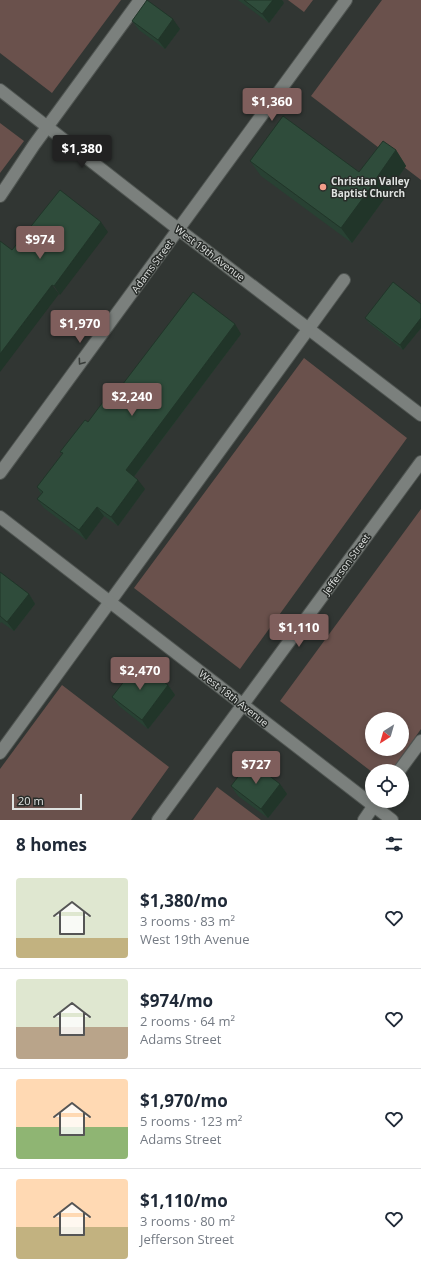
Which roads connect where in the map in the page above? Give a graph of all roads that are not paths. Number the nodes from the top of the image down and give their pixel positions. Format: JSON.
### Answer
{"nodes":[{"id":1,"x":140,"y":0,"type":"edge"},
{"id":2,"x":346,"y":0,"type":"edge"},
{"id":3,"x":0,"y":90,"type":"edge"},
{"id":4,"x":48,"y":127,"type":"junction"},
{"id":5,"x":0,"y":196,"type":"edge"},
{"id":6,"x":178,"y":229,"type":"junction"},
{"id":7,"x":344,"y":280,"type":"dead end"},
{"id":8,"x":309,"y":328,"type":"junction"},
{"id":9,"x":421,"y":415,"type":"edge"},
{"id":10,"x":421,"y":462,"type":"edge"},
{"id":11,"x":0,"y":474,"type":"edge"},
{"id":12,"x":0,"y":518,"type":"edge"},
{"id":13,"x":110,"y":602,"type":"junction"},
{"id":14,"x":242,"y":704,"type":"junction"},
{"id":15,"x":421,"y":741,"type":"edge"},
{"id":16,"x":0,"y":753,"type":"edge"},
{"id":17,"x":404,"y":764,"type":"edge"},
{"id":18,"x":365,"y":795,"type":"edge"},
{"id":19,"x":372,"y":808,"type":"edge"},
{"id":20,"x":381,"y":808,"type":"edge"},
{"id":21,"x":158,"y":820,"type":"edge"},
{"id":22,"x":364,"y":820,"type":"edge"},
{"id":23,"x":392,"y":820,"type":"edge"}],
"edges":[{"from":1,"to":4,"type":"street"},
{"from":2,"to":6,"type":"street","name":"Adams Street"},
{"from":3,"to":4,"type":"street","name":"West 19th Avenue"},
{"from":4,"to":5,"type":"street"},
{"from":4,"to":6,"type":"street","name":"West 19th Avenue"},
{"from":6,"to":8,"type":"street","name":"West 19th Avenue"},
{"from":6,"to":11,"type":"street","name":"Adams Street","one_way":true},
{"from":7,"to":8,"type":"street"},
{"from":8,"to":9,"type":"street","name":"West 19th Avenue"},
{"from":8,"to":13,"type":"street"},
{"from":10,"to":14,"type":"street","name":"Jefferson Street"},
{"from":12,"to":13,"type":"street","name":"West 18th Avenue"},
{"from":13,"to":14,"type":"street","name":"West 18th Avenue"},
{"from":13,"to":16,"type":"street"},
{"from":14,"to":18,"type":"street","name":"West 18th Avenue"},
{"from":14,"to":21,"type":"street","name":"Jefferson Street"},
{"from":15,"to":17,"type":"street"},
{"from":19,"to":22,"type":"street"},
{"from":20,"to":23,"type":"street","name":"West 18th Avenue"}]}
